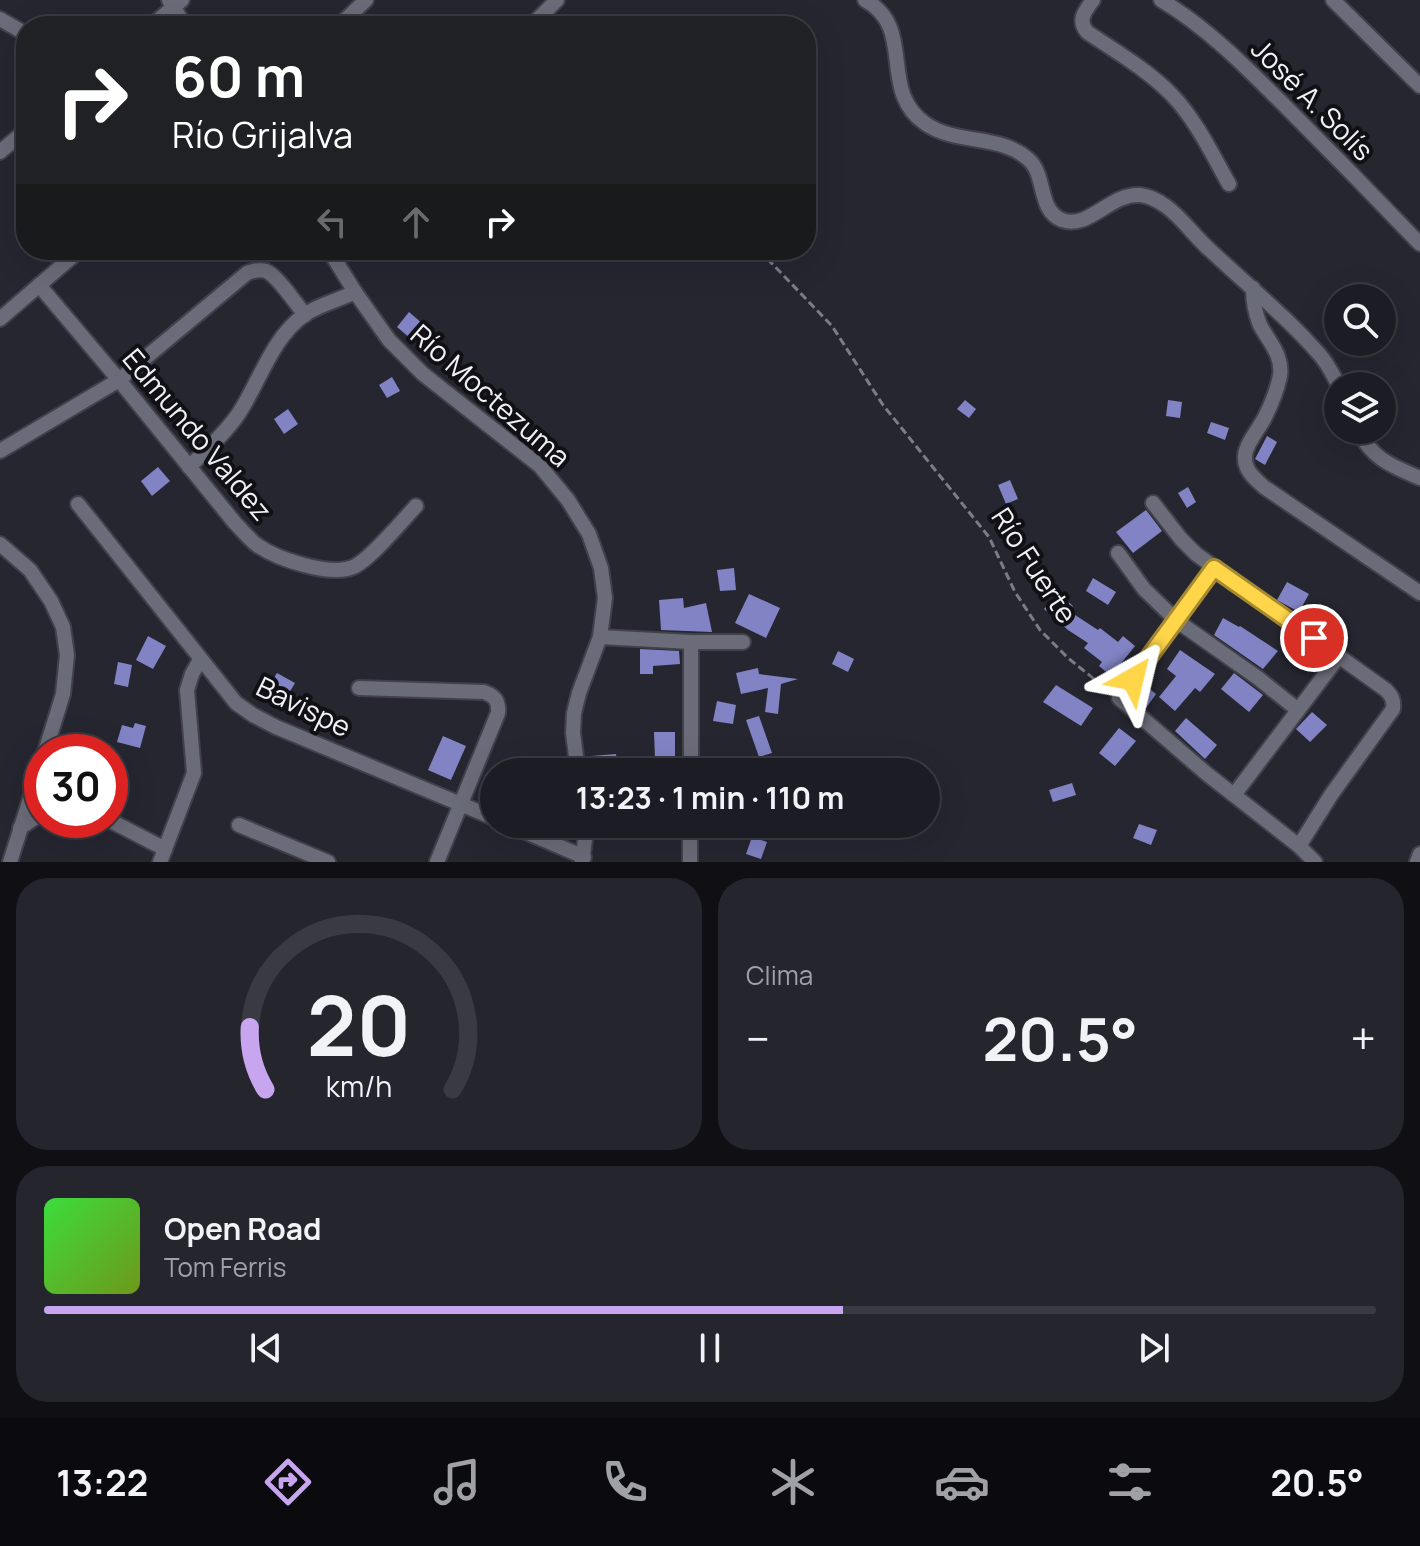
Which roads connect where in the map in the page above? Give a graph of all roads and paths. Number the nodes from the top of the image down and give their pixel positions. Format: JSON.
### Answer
{"nodes":[{"id":1,"x":366,"y":0,"type":"edge"},
{"id":2,"x":557,"y":0,"type":"edge"},
{"id":3,"x":865,"y":0,"type":"edge"},
{"id":4,"x":1093,"y":0,"type":"edge"},
{"id":5,"x":1333,"y":0,"type":"edge"},
{"id":6,"x":1172,"y":3,"type":"edge"},
{"id":7,"x":349,"y":16,"type":"edge"},
{"id":8,"x":541,"y":16,"type":"edge"},
{"id":9,"x":1420,"y":86,"type":"edge"},
{"id":10,"x":16,"y":138,"type":"edge"},
{"id":11,"x":0,"y":152,"type":"edge"},
{"id":12,"x":1229,"y":184,"type":"dead end"},
{"id":13,"x":1420,"y":244,"type":"edge"},
{"id":14,"x":68,"y":260,"type":"edge"},
{"id":15,"x":335,"y":260,"type":"edge"},
{"id":16,"x":769,"y":260,"type":"edge"},
{"id":17,"x":39,"y":285,"type":"junction"},
{"id":18,"x":1253,"y":288,"type":"junction"},
{"id":19,"x":355,"y":292,"type":"junction"},
{"id":20,"x":305,"y":315,"type":"junction"},
{"id":21,"x":0,"y":319,"type":"edge"},
{"id":22,"x":1330,"y":372,"type":"edge"},
{"id":23,"x":119,"y":380,"type":"junction"},
{"id":24,"x":1365,"y":444,"type":"edge"},
{"id":25,"x":0,"y":451,"type":"edge"},
{"id":26,"x":189,"y":467,"type":"junction"},
{"id":27,"x":1420,"y":478,"type":"edge"},
{"id":28,"x":1153,"y":503,"type":"dead end"},
{"id":29,"x":78,"y":504,"type":"dead end"},
{"id":30,"x":416,"y":506,"type":"dead end"},
{"id":31,"x":0,"y":544,"type":"edge"},
{"id":32,"x":1118,"y":553,"type":"dead end"},
{"id":33,"x":1214,"y":568,"type":"junction"},
{"id":34,"x":1420,"y":593,"type":"edge"},
{"id":35,"x":1177,"y":621,"type":"junction"},
{"id":36,"x":600,"y":637,"type":"junction"},
{"id":37,"x":691,"y":642,"type":"junction"},
{"id":38,"x":743,"y":642,"type":"dead end"},
{"id":39,"x":1339,"y":656,"type":"junction"},
{"id":40,"x":200,"y":660,"type":"junction"},
{"id":41,"x":359,"y":688,"type":"dead end"},
{"id":42,"x":1119,"y":698,"type":"junction"},
{"id":43,"x":1298,"y":710,"type":"junction"},
{"id":44,"x":51,"y":734,"type":"edge"},
{"id":45,"x":576,"y":758,"type":"edge"},
{"id":46,"x":691,"y":758,"type":"edge"},
{"id":47,"x":1234,"y":795,"type":"junction"},
{"id":48,"x":461,"y":804,"type":"junction"},
{"id":49,"x":480,"y":812,"type":"edge"},
{"id":50,"x":24,"y":816,"type":"edge"},
{"id":51,"x":24,"y":825,"type":"edge"},
{"id":52,"x":239,"y":825,"type":"dead end"},
{"id":53,"x":20,"y":828,"type":"junction"},
{"id":54,"x":128,"y":833,"type":"edge"},
{"id":55,"x":537,"y":838,"type":"edge"},
{"id":56,"x":585,"y":838,"type":"edge"},
{"id":57,"x":690,"y":838,"type":"edge"},
{"id":58,"x":1299,"y":846,"type":"junction"},
{"id":59,"x":1420,"y":854,"type":"edge"},
{"id":60,"x":162,"y":855,"type":"edge"},
{"id":61,"x":583,"y":860,"type":"edge"},
{"id":62,"x":1310,"y":861,"type":"edge"},
{"id":63,"x":10,"y":862,"type":"edge"},
{"id":64,"x":328,"y":862,"type":"edge"},
{"id":65,"x":437,"y":862,"type":"edge"},
{"id":66,"x":690,"y":862,"type":"edge"},
{"id":67,"x":1417,"y":862,"type":"edge"}],
"edges":[{"from":1,"to":7,"type":"street"},
{"from":2,"to":8,"type":"street"},
{"from":3,"to":18,"type":"street"},
{"from":4,"to":12,"type":"street"},
{"from":5,"to":9,"type":"street"},
{"from":6,"to":13,"type":"street","name":"José A. Solís"},
{"from":10,"to":11,"type":"street"},
{"from":14,"to":17,"type":"street"},
{"from":15,"to":19,"type":"street","name":"Río Moctezuma"},
{"from":16,"to":42,"type":"path","name":"Río Fuerte"},
{"from":17,"to":21,"type":"street"},
{"from":17,"to":23,"type":"street","name":"Edmundo Valdez"},
{"from":18,"to":22,"type":"street"},
{"from":18,"to":34,"type":"street"},
{"from":19,"to":20,"type":"street"},
{"from":19,"to":36,"type":"street","name":"Río Moctezuma"},
{"from":20,"to":23,"type":"street"},
{"from":20,"to":26,"type":"street"},
{"from":23,"to":25,"type":"street"},
{"from":23,"to":26,"type":"street","name":"Edmundo Valdez"},
{"from":24,"to":27,"type":"street"},
{"from":26,"to":30,"type":"street","name":"Edmundo Valdez"},
{"from":28,"to":33,"type":"street"},
{"from":29,"to":40,"type":"street","name":"Bavispe"},
{"from":31,"to":44,"type":"street"},
{"from":32,"to":35,"type":"street"},
{"from":33,"to":35,"type":"street"},
{"from":33,"to":39,"type":"street"},
{"from":35,"to":42,"type":"street"},
{"from":35,"to":43,"type":"street"},
{"from":36,"to":37,"type":"street"},
{"from":36,"to":45,"type":"street","name":"Río Moctezuma"},
{"from":37,"to":38,"type":"street"},
{"from":37,"to":46,"type":"street"},
{"from":39,"to":43,"type":"street"},
{"from":39,"to":58,"type":"street"},
{"from":40,"to":48,"type":"street","name":"Bavispe"},
{"from":40,"to":60,"type":"street"},
{"from":41,"to":48,"type":"street"},
{"from":42,"to":47,"type":"street"},
{"from":43,"to":47,"type":"street"},
{"from":47,"to":58,"type":"street"},
{"from":48,"to":49,"type":"street","name":"Bavispe"},
{"from":48,"to":65,"type":"street"},
{"from":50,"to":53,"type":"street"},
{"from":51,"to":53,"type":"street"},
{"from":52,"to":64,"type":"street"},
{"from":53,"to":63,"type":"street"},
{"from":54,"to":60,"type":"street"},
{"from":55,"to":61,"type":"street"},
{"from":56,"to":61,"type":"street"},
{"from":57,"to":66,"type":"street"},
{"from":58,"to":62,"type":"street"},
{"from":59,"to":67,"type":"street"}]}
